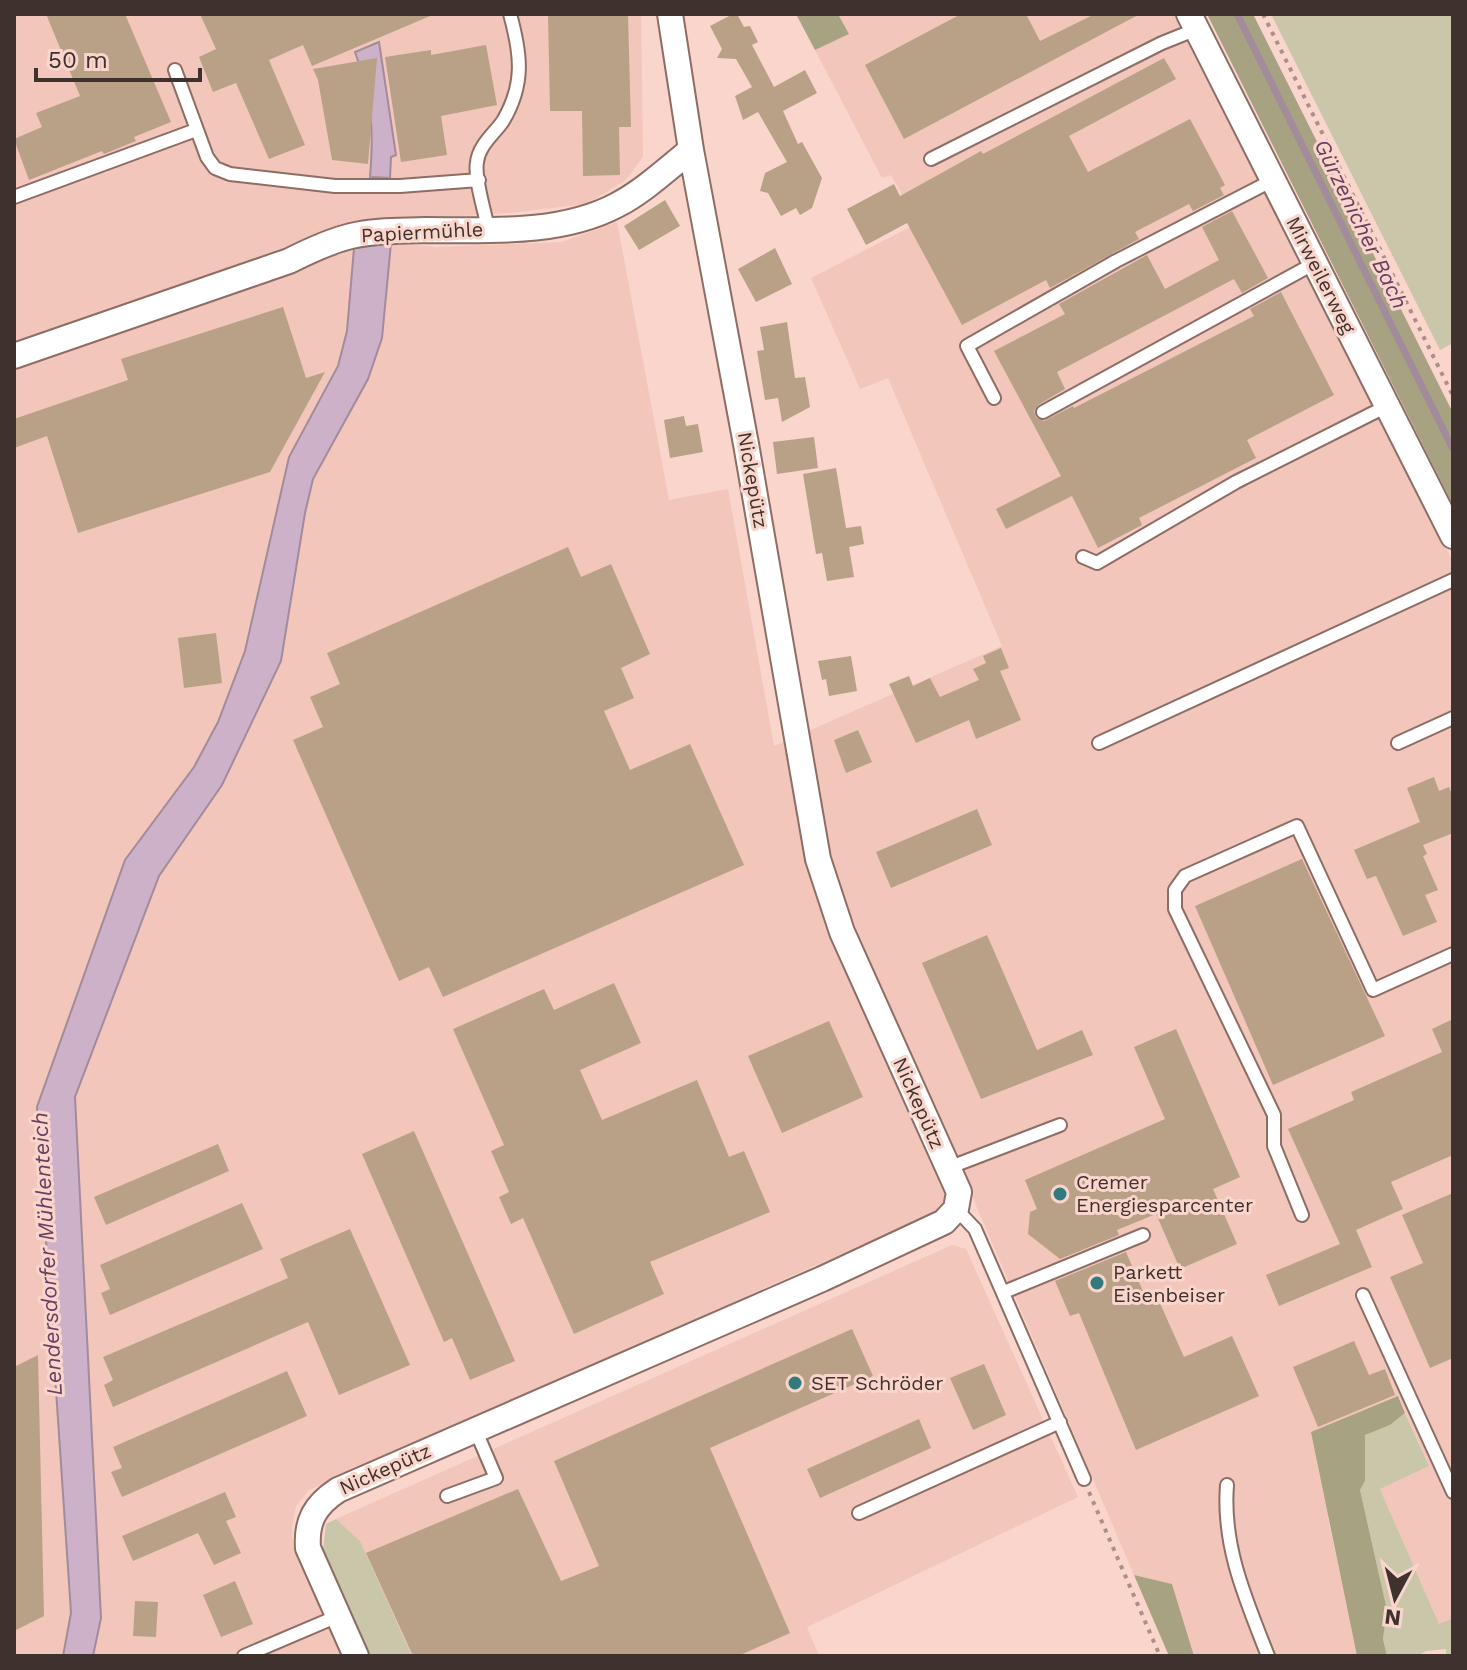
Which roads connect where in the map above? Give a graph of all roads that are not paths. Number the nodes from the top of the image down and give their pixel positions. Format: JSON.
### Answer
{"nodes":[{"id":1,"x":510,"y":14,"type":"edge"},
{"id":2,"x":670,"y":14,"type":"edge"},
{"id":3,"x":1193,"y":22,"type":"edge"},
{"id":4,"x":175,"y":70,"type":"dead end"},
{"id":5,"x":196,"y":130,"type":"junction"},
{"id":6,"x":691,"y":150,"type":"junction"},
{"id":7,"x":931,"y":159,"type":"dead end"},
{"id":8,"x":479,"y":180,"type":"junction"},
{"id":9,"x":1273,"y":180,"type":"junction"},
{"id":10,"x":14,"y":197,"type":"edge"},
{"id":11,"x":488,"y":229,"type":"junction"},
{"id":12,"x":1315,"y":263,"type":"junction"},
{"id":13,"x":14,"y":356,"type":"edge"},
{"id":14,"x":994,"y":398,"type":"dead end"},
{"id":15,"x":1387,"y":406,"type":"junction"},
{"id":16,"x":1043,"y":412,"type":"dead end"},
{"id":17,"x":1453,"y":536,"type":"edge"},
{"id":18,"x":1083,"y":557,"type":"dead end"},
{"id":19,"x":1453,"y":580,"type":"edge"},
{"id":20,"x":1453,"y":718,"type":"edge"},
{"id":21,"x":1099,"y":743,"type":"dead end"},
{"id":22,"x":1398,"y":743,"type":"dead end"},
{"id":23,"x":1453,"y":954,"type":"edge"},
{"id":24,"x":1060,"y":1125,"type":"dead end"},
{"id":25,"x":948,"y":1168,"type":"junction"},
{"id":26,"x":956,"y":1209,"type":"junction"},
{"id":27,"x":1302,"y":1215,"type":"dead end"},
{"id":28,"x":1143,"y":1235,"type":"dead end"},
{"id":29,"x":1004,"y":1292,"type":"junction"},
{"id":30,"x":1363,"y":1295,"type":"dead end"},
{"id":31,"x":1060,"y":1422,"type":"junction"},
{"id":32,"x":475,"y":1429,"type":"junction"},
{"id":33,"x":1084,"y":1479,"type":"road end"},
{"id":34,"x":1227,"y":1485,"type":"dead end"},
{"id":35,"x":1453,"y":1492,"type":"edge"},
{"id":36,"x":447,"y":1496,"type":"dead end"},
{"id":37,"x":859,"y":1513,"type":"dead end"},
{"id":38,"x":338,"y":1616,"type":"junction"},
{"id":39,"x":244,"y":1656,"type":"edge"},
{"id":40,"x":356,"y":1656,"type":"edge"},
{"id":41,"x":1268,"y":1656,"type":"edge"}],
"edges":[{"from":1,"to":8,"type":"lane"},
{"from":2,"to":6,"type":"street"},
{"from":3,"to":7,"type":"lane"},
{"from":3,"to":9,"type":"street","name":"Mirweilerweg"},
{"from":4,"to":5,"type":"lane"},
{"from":5,"to":8,"type":"lane"},
{"from":5,"to":10,"type":"lane"},
{"from":6,"to":11,"type":"street","name":"Papiermühle"},
{"from":6,"to":25,"type":"street","name":"Nickepütz"},
{"from":8,"to":11,"type":"lane"},
{"from":9,"to":12,"type":"street","name":"Mirweilerweg"},
{"from":9,"to":14,"type":"lane"},
{"from":11,"to":13,"type":"street","name":"Papiermühle"},
{"from":12,"to":15,"type":"street","name":"Mirweilerweg"},
{"from":12,"to":16,"type":"lane"},
{"from":15,"to":17,"type":"street","name":"Mirweilerweg"},
{"from":15,"to":18,"type":"lane"},
{"from":19,"to":21,"type":"lane"},
{"from":20,"to":22,"type":"lane"},
{"from":23,"to":27,"type":"lane"},
{"from":24,"to":25,"type":"lane"},
{"from":25,"to":26,"type":"street","name":"Nickepütz"},
{"from":26,"to":29,"type":"lane"},
{"from":26,"to":32,"type":"street","name":"Nickepütz"},
{"from":28,"to":29,"type":"lane"},
{"from":29,"to":31,"type":"lane"},
{"from":30,"to":35,"type":"lane"},
{"from":31,"to":33,"type":"lane"},
{"from":31,"to":37,"type":"lane"},
{"from":32,"to":36,"type":"lane"},
{"from":32,"to":38,"type":"street","name":"Nickepütz"},
{"from":34,"to":41,"type":"lane"},
{"from":38,"to":39,"type":"lane"},
{"from":38,"to":40,"type":"street","name":"Nickepütz"}]}
